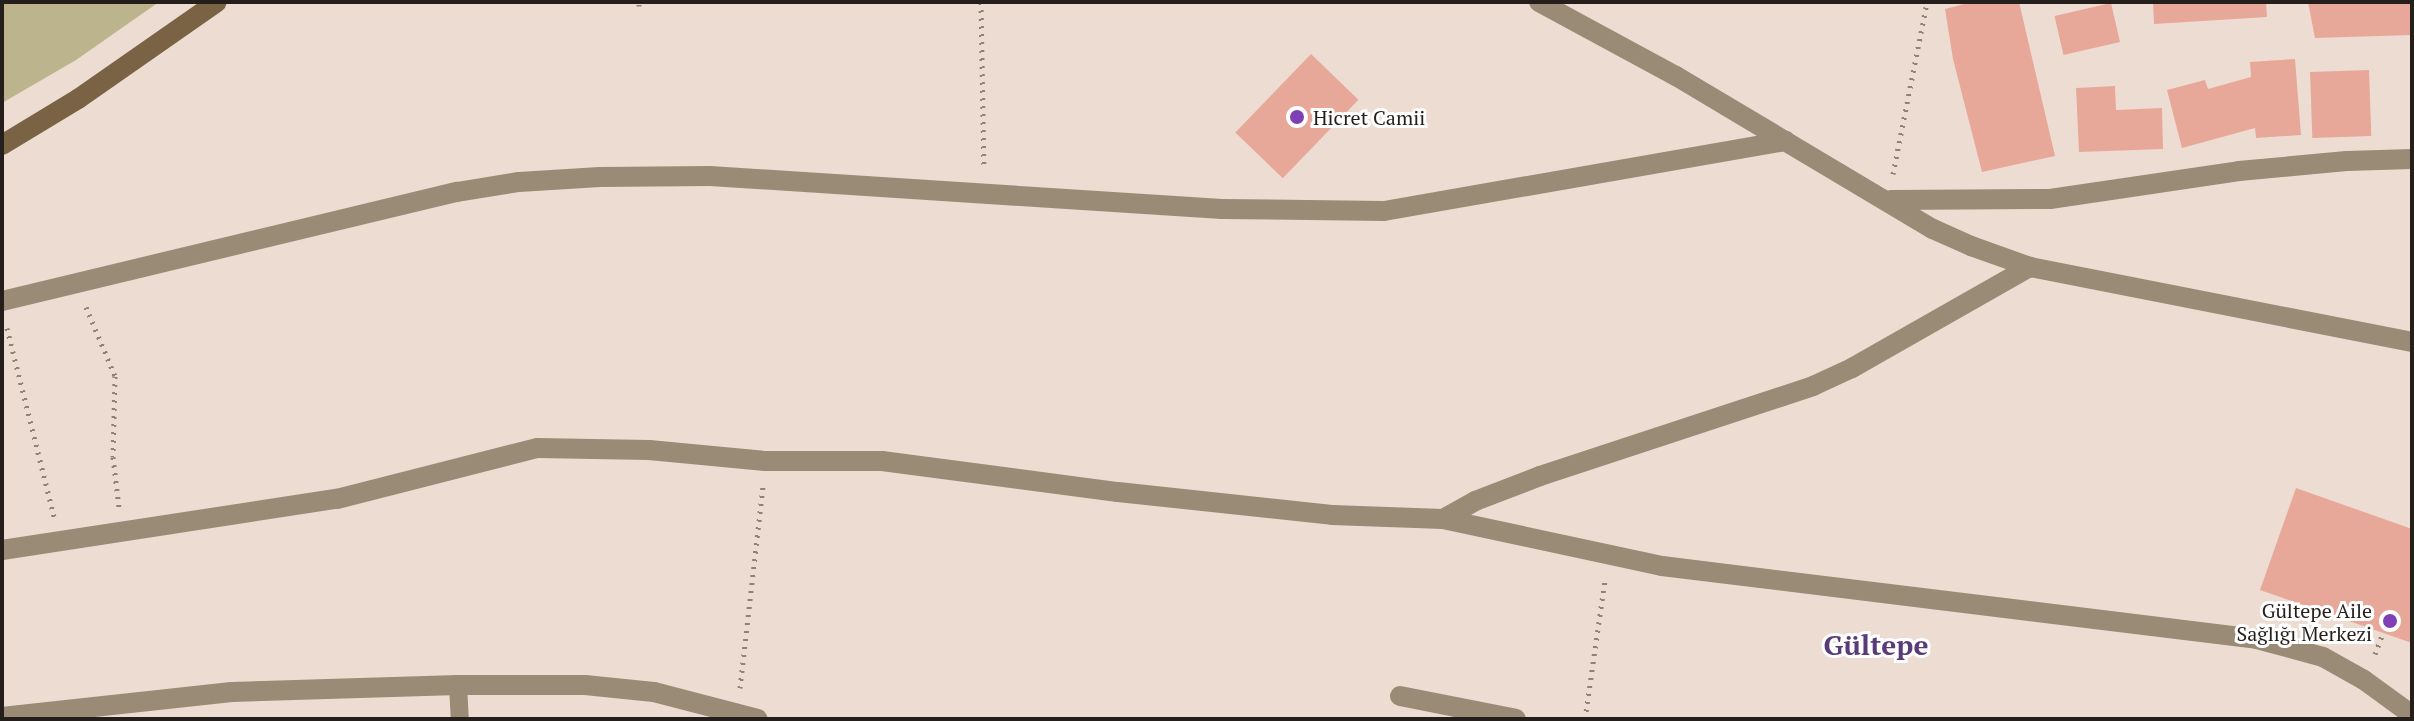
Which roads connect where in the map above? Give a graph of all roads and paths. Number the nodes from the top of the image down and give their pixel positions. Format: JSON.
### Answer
{"nodes":[{"id":1,"x":217,"y":2,"type":"edge"},
{"id":2,"x":981,"y":2,"type":"edge"},
{"id":3,"x":1539,"y":2,"type":"edge"},
{"id":4,"x":1927,"y":2,"type":"edge"},
{"id":5,"x":1786,"y":141,"type":"junction"},
{"id":6,"x":2,"y":145,"type":"edge"},
{"id":7,"x":2412,"y":159,"type":"edge"},
{"id":8,"x":984,"y":192,"type":"junction"},
{"id":9,"x":1888,"y":200,"type":"junction"},
{"id":10,"x":2030,"y":267,"type":"junction"},
{"id":11,"x":76,"y":283,"type":"junction"},
{"id":12,"x":2,"y":301,"type":"edge"},
{"id":13,"x":6,"y":323,"type":"dead end"},
{"id":14,"x":2412,"y":342,"type":"edge"},
{"id":15,"x":766,"y":461,"type":"junction"},
{"id":16,"x":1443,"y":519,"type":"junction"},
{"id":17,"x":122,"y":531,"type":"junction"},
{"id":18,"x":61,"y":541,"type":"junction"},
{"id":19,"x":2,"y":550,"type":"edge"},
{"id":20,"x":1609,"y":554,"type":"junction"},
{"id":21,"x":458,"y":685,"type":"junction"},
{"id":22,"x":1400,"y":696,"type":"dead end"},
{"id":23,"x":737,"y":713,"type":"junction"},
{"id":24,"x":2412,"y":715,"type":"edge"},
{"id":25,"x":2,"y":717,"type":"edge"},
{"id":26,"x":460,"y":719,"type":"edge"},
{"id":27,"x":758,"y":719,"type":"edge"},
{"id":28,"x":1516,"y":719,"type":"edge"},
{"id":29,"x":1585,"y":719,"type":"edge"}],
"edges":[{"from":1,"to":6,"type":"main road"},
{"from":2,"to":8,"type":"path"},
{"from":3,"to":5,"type":"street"},
{"from":4,"to":9,"type":"path"},
{"from":5,"to":8,"type":"street"},
{"from":5,"to":9,"type":"street"},
{"from":7,"to":9,"type":"street"},
{"from":8,"to":11,"type":"street"},
{"from":9,"to":10,"type":"street"},
{"from":10,"to":14,"type":"street"},
{"from":10,"to":16,"type":"street"},
{"from":11,"to":12,"type":"street"},
{"from":11,"to":17,"type":"path"},
{"from":13,"to":18,"type":"path"},
{"from":15,"to":16,"type":"street"},
{"from":15,"to":17,"type":"street"},
{"from":15,"to":23,"type":"path"},
{"from":16,"to":20,"type":"street"},
{"from":17,"to":18,"type":"street"},
{"from":18,"to":19,"type":"street"},
{"from":20,"to":24,"type":"street"},
{"from":20,"to":29,"type":"path"},
{"from":21,"to":23,"type":"street"},
{"from":21,"to":25,"type":"street"},
{"from":21,"to":26,"type":"lane"},
{"from":22,"to":28,"type":"street"},
{"from":23,"to":27,"type":"street"}]}
